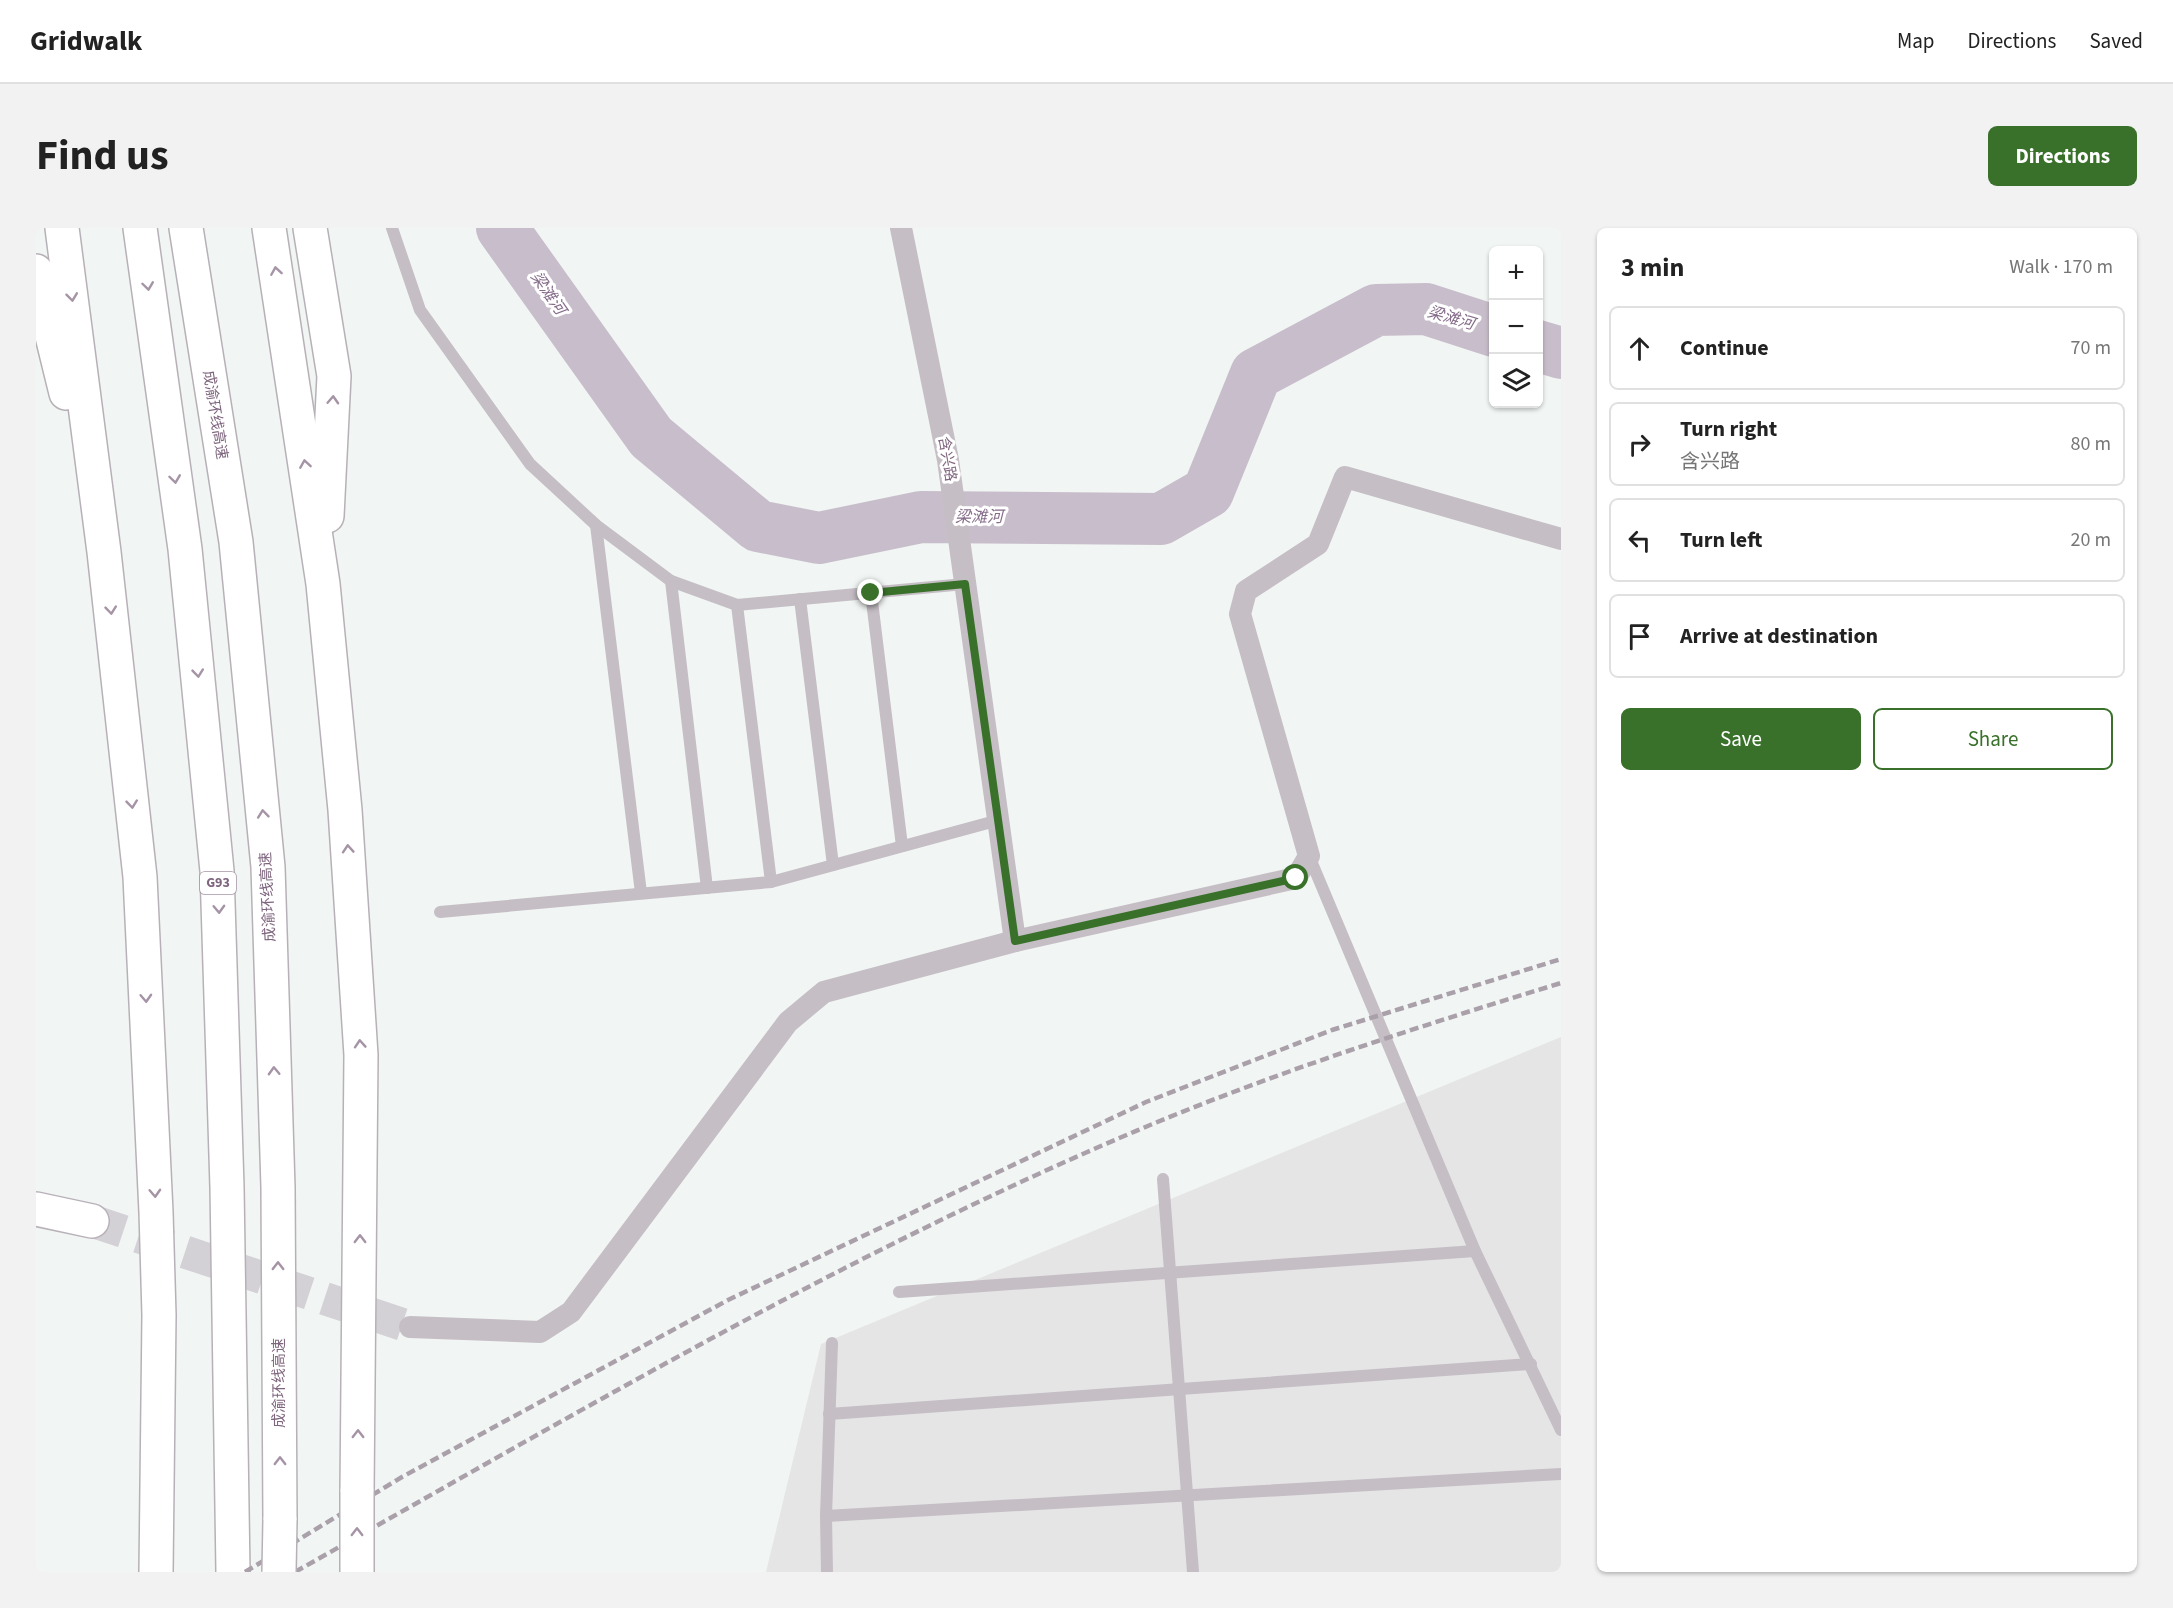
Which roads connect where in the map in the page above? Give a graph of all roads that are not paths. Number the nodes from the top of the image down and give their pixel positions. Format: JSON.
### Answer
{"nodes":[{"id":1,"x":140,"y":228,"type":"edge"},
{"id":2,"x":186,"y":228,"type":"edge"},
{"id":3,"x":269,"y":228,"type":"edge"},
{"id":4,"x":310,"y":228,"type":"edge"},
{"id":5,"x":392,"y":228,"type":"edge"},
{"id":6,"x":901,"y":228,"type":"edge"},
{"id":7,"x":63,"y":233,"type":"edge"},
{"id":8,"x":36,"y":271,"type":"edge"},
{"id":9,"x":596,"y":525,"type":"junction"},
{"id":10,"x":1561,"y":539,"type":"edge"},
{"id":11,"x":104,"y":552,"type":"junction"},
{"id":12,"x":671,"y":581,"type":"junction"},
{"id":13,"x":323,"y":584,"type":"junction"},
{"id":14,"x":965,"y":584,"type":"junction"},
{"id":15,"x":871,"y":593,"type":"junction"},
{"id":16,"x":800,"y":599,"type":"junction"},
{"id":17,"x":737,"y":605,"type":"junction"},
{"id":18,"x":999,"y":820,"type":"junction"},
{"id":19,"x":902,"y":846,"type":"junction"},
{"id":20,"x":1309,"y":856,"type":"junction"},
{"id":21,"x":834,"y":865,"type":"junction"},
{"id":22,"x":771,"y":882,"type":"junction"},
{"id":23,"x":707,"y":888,"type":"junction"},
{"id":24,"x":641,"y":893,"type":"junction"},
{"id":25,"x":440,"y":912,"type":"dead end"},
{"id":26,"x":1015,"y":941,"type":"junction"},
{"id":27,"x":1163,"y":1179,"type":"dead end"},
{"id":28,"x":36,"y":1209,"type":"edge"},
{"id":29,"x":92,"y":1221,"type":"tunnel mouth"},
{"id":30,"x":1475,"y":1251,"type":"junction"},
{"id":31,"x":1170,"y":1272,"type":"junction"},
{"id":32,"x":899,"y":1292,"type":"dead end"},
{"id":33,"x":410,"y":1327,"type":"tunnel mouth"},
{"id":34,"x":832,"y":1343,"type":"dead end"},
{"id":35,"x":1531,"y":1364,"type":"junction"},
{"id":36,"x":1179,"y":1389,"type":"junction"},
{"id":37,"x":829,"y":1414,"type":"junction"},
{"id":38,"x":1561,"y":1430,"type":"edge"},
{"id":39,"x":1561,"y":1474,"type":"edge"},
{"id":40,"x":1187,"y":1495,"type":"junction"},
{"id":41,"x":826,"y":1516,"type":"junction"},
{"id":42,"x":233,"y":1557,"type":"edge"},
{"id":43,"x":156,"y":1572,"type":"edge"},
{"id":44,"x":279,"y":1572,"type":"edge"},
{"id":45,"x":357,"y":1572,"type":"edge"},
{"id":46,"x":827,"y":1572,"type":"edge"},
{"id":47,"x":1193,"y":1572,"type":"edge"}],
"edges":[{"from":1,"to":42,"type":"main road","number":"G93","one_way":true},
{"from":44,"to":2,"type":"main road","name":"成渝环线高速","one_way":true,"bridge":true},
{"from":13,"to":3,"type":"main road","one_way":true},
{"from":13,"to":4,"type":"main road","one_way":true},
{"from":5,"to":9,"type":"lane"},
{"from":6,"to":14,"type":"street","name":"含兴路"},
{"from":7,"to":11,"type":"main road","one_way":true},
{"from":8,"to":11,"type":"main road"},
{"from":9,"to":12,"type":"lane"},
{"from":9,"to":24,"type":"lane"},
{"from":10,"to":20,"type":"street"},
{"from":11,"to":43,"type":"main road","one_way":true},
{"from":12,"to":17,"type":"lane"},
{"from":12,"to":23,"type":"lane"},
{"from":45,"to":13,"type":"main road","one_way":true,"bridge":true},
{"from":14,"to":15,"type":"lane"},
{"from":14,"to":18,"type":"street","name":"含兴路"},
{"from":15,"to":16,"type":"lane"},
{"from":15,"to":19,"type":"lane"},
{"from":16,"to":17,"type":"lane"},
{"from":16,"to":21,"type":"lane"},
{"from":17,"to":22,"type":"lane"},
{"from":18,"to":19,"type":"lane"},
{"from":18,"to":26,"type":"street","name":"含兴路"},
{"from":19,"to":21,"type":"lane"},
{"from":20,"to":26,"type":"street"},
{"from":20,"to":30,"type":"lane"},
{"from":21,"to":22,"type":"lane"},
{"from":22,"to":23,"type":"lane"},
{"from":23,"to":24,"type":"lane"},
{"from":24,"to":25,"type":"lane"},
{"from":26,"to":33,"type":"street"},
{"from":27,"to":31,"type":"lane"},
{"from":28,"to":29,"type":"main road"},
{"from":30,"to":31,"type":"lane"},
{"from":30,"to":35,"type":"lane"},
{"from":31,"to":32,"type":"lane"},
{"from":31,"to":36,"type":"lane"},
{"from":34,"to":37,"type":"lane"},
{"from":35,"to":36,"type":"lane"},
{"from":35,"to":38,"type":"lane"},
{"from":36,"to":37,"type":"lane"},
{"from":36,"to":40,"type":"lane"},
{"from":37,"to":41,"type":"lane"},
{"from":39,"to":40,"type":"lane"},
{"from":40,"to":41,"type":"lane"},
{"from":40,"to":47,"type":"lane"},
{"from":41,"to":46,"type":"lane"}]}
